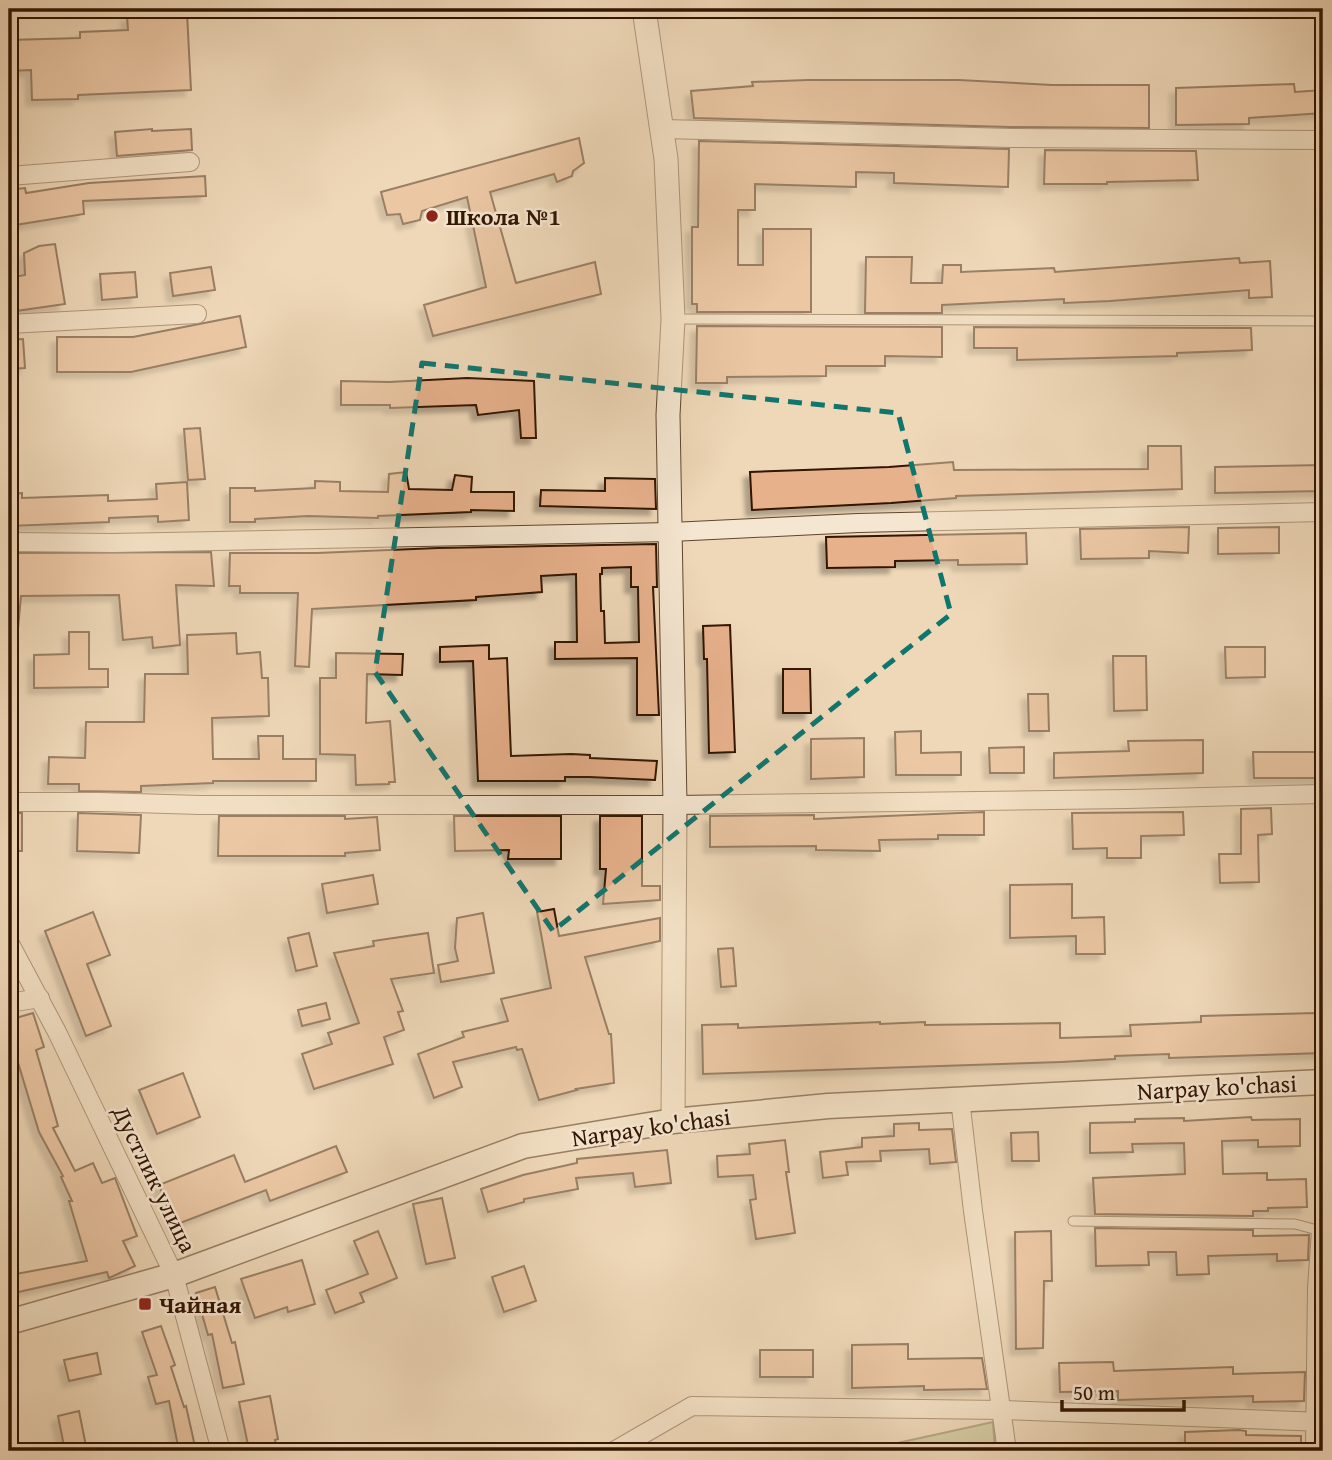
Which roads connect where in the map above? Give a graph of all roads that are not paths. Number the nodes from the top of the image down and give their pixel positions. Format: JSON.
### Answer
{"nodes":[{"id":1,"x":644,"y":9,"type":"edge"},
{"id":2,"x":663,"y":130,"type":"junction"},
{"id":3,"x":1323,"y":140,"type":"edge"},
{"id":4,"x":190,"y":162,"type":"dead end"},
{"id":5,"x":9,"y":176,"type":"edge"},
{"id":6,"x":197,"y":314,"type":"dead end"},
{"id":7,"x":673,"y":319,"type":"junction"},
{"id":8,"x":1323,"y":321,"type":"edge"},
{"id":9,"x":9,"y":324,"type":"edge"},
{"id":10,"x":1323,"y":512,"type":"edge"},
{"id":11,"x":671,"y":532,"type":"junction"},
{"id":12,"x":9,"y":542,"type":"edge"},
{"id":13,"x":1323,"y":794,"type":"edge"},
{"id":14,"x":9,"y":802,"type":"edge"},
{"id":15,"x":675,"y":805,"type":"junction"},
{"id":16,"x":9,"y":942,"type":"edge"},
{"id":17,"x":40,"y":998,"type":"junction"},
{"id":18,"x":9,"y":1003,"type":"edge"},
{"id":19,"x":1323,"y":1082,"type":"edge"},
{"id":20,"x":960,"y":1100,"type":"junction"},
{"id":21,"x":673,"y":1121,"type":"junction"},
{"id":22,"x":1073,"y":1221,"type":"dead end"},
{"id":23,"x":1322,"y":1230,"type":"edge"},
{"id":24,"x":173,"y":1275,"type":"junction"},
{"id":25,"x":9,"y":1322,"type":"edge"},
{"id":26,"x":1003,"y":1410,"type":"junction"},
{"id":27,"x":1319,"y":1422,"type":"edge"},
{"id":28,"x":221,"y":1451,"type":"edge"},
{"id":29,"x":614,"y":1451,"type":"edge"},
{"id":30,"x":1007,"y":1451,"type":"edge"},
{"id":31,"x":1315,"y":1451,"type":"edge"}],
"edges":[{"from":1,"to":2,"type":"street"},
{"from":2,"to":3,"type":"street"},
{"from":2,"to":7,"type":"street"},
{"from":4,"to":5,"type":"street"},
{"from":6,"to":9,"type":"street"},
{"from":7,"to":8,"type":"lane"},
{"from":7,"to":11,"type":"street"},
{"from":10,"to":11,"type":"street"},
{"from":11,"to":12,"type":"street"},
{"from":11,"to":15,"type":"street"},
{"from":13,"to":15,"type":"street"},
{"from":14,"to":15,"type":"street"},
{"from":15,"to":21,"type":"street"},
{"from":16,"to":17,"type":"street","name":"Дустлик улица"},
{"from":17,"to":18,"type":"street"},
{"from":17,"to":24,"type":"street","name":"Дустлик улица"},
{"from":19,"to":20,"type":"main road","name":"Narpay ko'chasi"},
{"from":20,"to":21,"type":"main road","name":"Narpay ko'chasi"},
{"from":20,"to":26,"type":"street"},
{"from":21,"to":24,"type":"main road","name":"Narpay ko'chasi"},
{"from":22,"to":23,"type":"lane"},
{"from":23,"to":27,"type":"street"},
{"from":24,"to":25,"type":"main road","name":"Narpay ko'chasi"},
{"from":24,"to":28,"type":"street","name":"Дустлик улица"},
{"from":26,"to":27,"type":"street"},
{"from":26,"to":29,"type":"street"},
{"from":26,"to":30,"type":"street"},
{"from":27,"to":31,"type":"street"}]}
